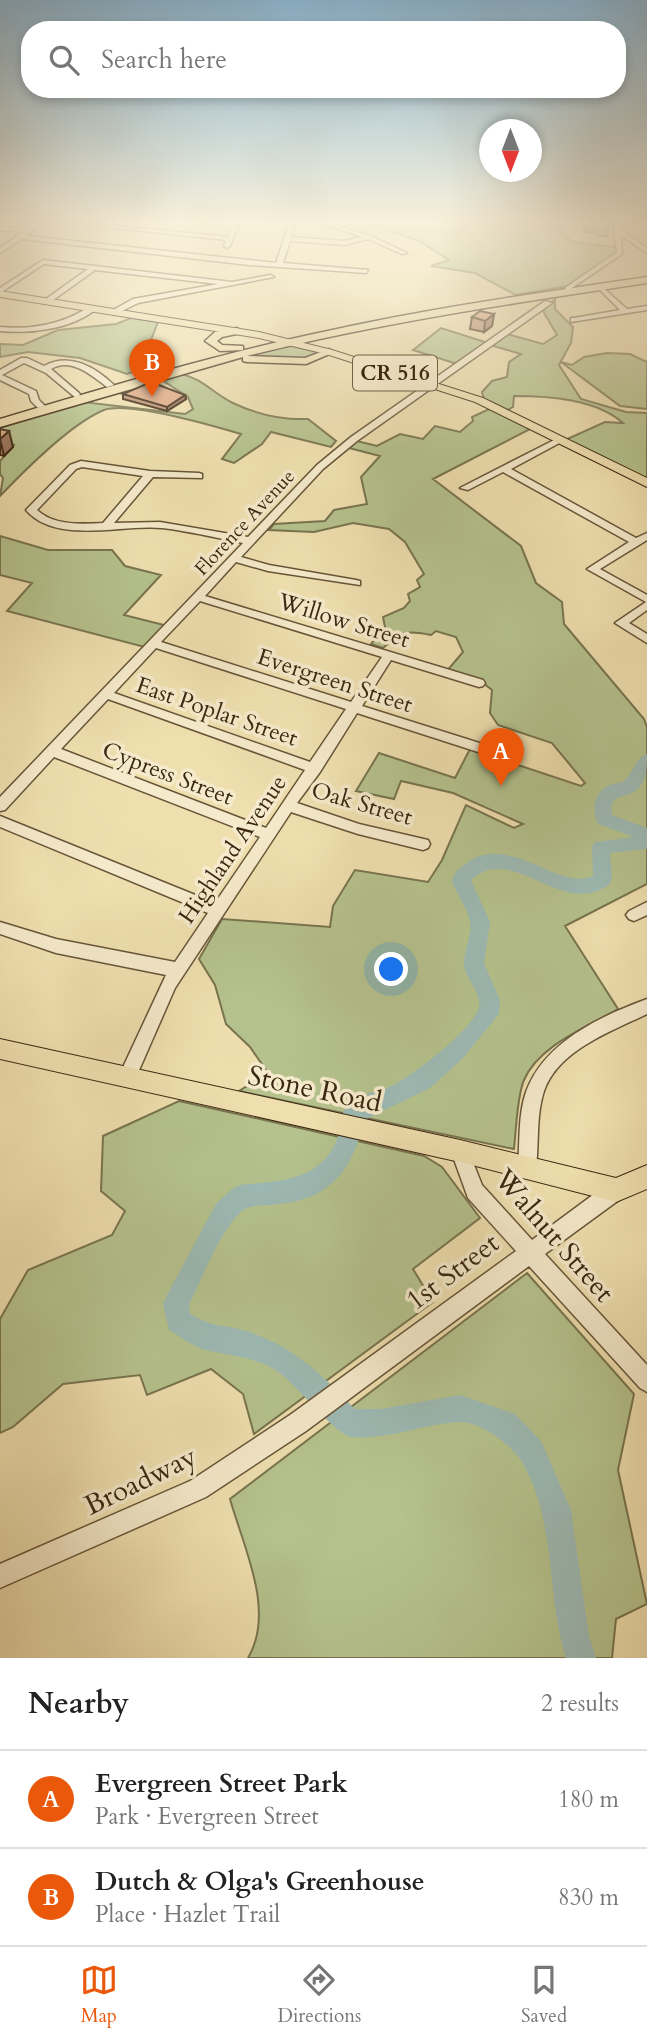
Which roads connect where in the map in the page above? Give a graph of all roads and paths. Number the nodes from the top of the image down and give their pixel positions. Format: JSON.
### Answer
{"nodes":[{"id":1,"x":30,"y":298,"type":"edge"},
{"id":2,"x":52,"y":298,"type":"edge"},
{"id":3,"x":151,"y":298,"type":"edge"},
{"id":4,"x":516,"y":298,"type":"edge"},
{"id":5,"x":531,"y":298,"type":"edge"},
{"id":6,"x":540,"y":298,"type":"edge"},
{"id":7,"x":612,"y":298,"type":"edge"},
{"id":8,"x":551,"y":299,"type":"joint"},
{"id":9,"x":48,"y":301,"type":"junction"},
{"id":10,"x":93,"y":308,"type":"junction"},
{"id":11,"x":647,"y":308,"type":"edge"},
{"id":12,"x":116,"y":312,"type":"junction"},
{"id":13,"x":626,"y":312,"type":"junction"},
{"id":14,"x":574,"y":320,"type":"dead end"},
{"id":15,"x":206,"y":326,"type":"junction"},
{"id":16,"x":0,"y":329,"type":"edge"},
{"id":17,"x":237,"y":331,"type":"junction"},
{"id":18,"x":284,"y":341,"type":"junction"},
{"id":19,"x":244,"y":348,"type":"junction"},
{"id":20,"x":328,"y":352,"type":"junction"},
{"id":21,"x":204,"y":362,"type":"junction"},
{"id":22,"x":185,"y":363,"type":"junction"},
{"id":23,"x":45,"y":369,"type":"junction"},
{"id":24,"x":0,"y":375,"type":"edge"},
{"id":25,"x":432,"y":384,"type":"junction"},
{"id":26,"x":110,"y":385,"type":"junction"},
{"id":27,"x":76,"y":395,"type":"junction"},
{"id":28,"x":41,"y":406,"type":"junction"},
{"id":29,"x":0,"y":421,"type":"edge"},
{"id":30,"x":561,"y":440,"type":"junction"},
{"id":31,"x":504,"y":469,"type":"junction"},
{"id":32,"x":150,"y":474,"type":"junction"},
{"id":33,"x":200,"y":476,"type":"dead end"},
{"id":34,"x":647,"y":483,"type":"edge"},
{"id":35,"x":466,"y":488,"type":"dead end"},
{"id":36,"x":107,"y":525,"type":"junction"},
{"id":37,"x":647,"y":536,"type":"edge"},
{"id":38,"x":251,"y":541,"type":"junction"},
{"id":39,"x":636,"y":542,"type":"junction"},
{"id":40,"x":234,"y":558,"type":"junction"},
{"id":41,"x":356,"y":583,"type":"dead end"},
{"id":42,"x":198,"y":597,"type":"junction"},
{"id":43,"x":647,"y":599,"type":"edge"},
{"id":44,"x":647,"y":605,"type":"edge"},
{"id":45,"x":647,"y":639,"type":"edge"},
{"id":46,"x":154,"y":644,"type":"junction"},
{"id":47,"x":389,"y":655,"type":"junction"},
{"id":48,"x":479,"y":683,"type":"dead end"},
{"id":49,"x":105,"y":694,"type":"junction"},
{"id":50,"x":355,"y":708,"type":"junction"},
{"id":51,"x":52,"y":751,"type":"junction"},
{"id":52,"x":503,"y":755,"type":"dead end"},
{"id":53,"x":315,"y":769,"type":"junction"},
{"id":54,"x":0,"y":806,"type":"edge"},
{"id":55,"x":289,"y":806,"type":"junction"},
{"id":56,"x":0,"y":821,"type":"edge"},
{"id":57,"x":270,"y":835,"type":"junction"},
{"id":58,"x":423,"y":844,"type":"dead end"},
{"id":59,"x":218,"y":911,"type":"junction"},
{"id":60,"x":0,"y":928,"type":"edge"},
{"id":61,"x":178,"y":970,"type":"junction"},
{"id":62,"x":647,"y":1006,"type":"edge"},
{"id":63,"x":0,"y":1049,"type":"edge"},
{"id":64,"x":127,"y":1078,"type":"junction"},
{"id":65,"x":460,"y":1151,"type":"junction"},
{"id":66,"x":527,"y":1167,"type":"junction"},
{"id":67,"x":647,"y":1177,"type":"edge"},
{"id":68,"x":616,"y":1190,"type":"junction"},
{"id":69,"x":528,"y":1251,"type":"junction"},
{"id":70,"x":647,"y":1381,"type":"edge"},
{"id":71,"x":298,"y":1423,"type":"joint"},
{"id":72,"x":0,"y":1576,"type":"edge"}],
"edges":[{"from":1,"to":9,"type":"main road","number":"CR 516"},
{"from":2,"to":9,"type":"street"},
{"from":3,"to":12,"type":"street"},
{"from":4,"to":18,"type":"highway"},
{"from":5,"to":18,"type":"highway"},
{"from":6,"to":8,"type":"highway"},
{"from":7,"to":13,"type":"street"},
{"from":8,"to":25,"type":"street","name":"Florence Avenue"},
{"from":9,"to":10,"type":"main road","number":"CR 516"},
{"from":10,"to":12,"type":"main road","number":"CR 516"},
{"from":10,"to":16,"type":"street"},
{"from":11,"to":13,"type":"street"},
{"from":12,"to":15,"type":"main road","number":"CR 516"},
{"from":13,"to":14,"type":"street"},
{"from":15,"to":17,"type":"main road","number":"CR 516"},
{"from":15,"to":22,"type":"highway"},
{"from":17,"to":18,"type":"main road","number":"CR 516"},
{"from":17,"to":19,"type":"highway"},
{"from":18,"to":19,"type":"highway"},
{"from":18,"to":20,"type":"main road","number":"CR 516"},
{"from":18,"to":21,"type":"highway"},
{"from":19,"to":22,"type":"highway"},
{"from":20,"to":21,"type":"highway"},
{"from":20,"to":25,"type":"main road","number":"CR 516"},
{"from":21,"to":29,"type":"highway"},
{"from":22,"to":26,"type":"highway"},
{"from":23,"to":24,"type":"street"},
{"from":23,"to":26,"type":"street"},
{"from":23,"to":27,"type":"street"},
{"from":24,"to":28,"type":"street"},
{"from":25,"to":30,"type":"main road","number":"CR 516"},
{"from":25,"to":38,"type":"street","name":"Florence Avenue"},
{"from":26,"to":27,"type":"highway"},
{"from":27,"to":28,"type":"highway"},
{"from":28,"to":29,"type":"highway"},
{"from":30,"to":31,"type":"street"},
{"from":30,"to":34,"type":"main road","number":"CR 516"},
{"from":31,"to":35,"type":"street"},
{"from":31,"to":39,"type":"street"},
{"from":32,"to":33,"type":"street"},
{"from":32,"to":36,"type":"street"},
{"from":32,"to":36,"type":"street"},
{"from":36,"to":38,"type":"street"},
{"from":37,"to":39,"type":"street"},
{"from":38,"to":40,"type":"street","name":"Florence Avenue"},
{"from":39,"to":43,"type":"street"},
{"from":40,"to":41,"type":"street"},
{"from":40,"to":42,"type":"street","name":"Florence Avenue"},
{"from":42,"to":46,"type":"street","name":"Florence Avenue"},
{"from":42,"to":47,"type":"street","name":"Willow Street"},
{"from":44,"to":45,"type":"street"},
{"from":46,"to":49,"type":"street","name":"Florence Avenue"},
{"from":46,"to":50,"type":"street","name":"Evergreen Street"},
{"from":47,"to":48,"type":"street","name":"Willow Street"},
{"from":47,"to":50,"type":"street","name":"Highland Avenue"},
{"from":49,"to":51,"type":"street","name":"Florence Avenue"},
{"from":49,"to":53,"type":"street","name":"East Poplar Street"},
{"from":50,"to":52,"type":"street","name":"Evergreen Street"},
{"from":50,"to":53,"type":"street","name":"Highland Avenue"},
{"from":51,"to":54,"type":"street","name":"Florence Avenue"},
{"from":51,"to":57,"type":"street","name":"Cypress Street"},
{"from":53,"to":55,"type":"street","name":"Highland Avenue"},
{"from":55,"to":57,"type":"street","name":"Highland Avenue"},
{"from":55,"to":58,"type":"street","name":"Oak Street"},
{"from":56,"to":59,"type":"street"},
{"from":57,"to":59,"type":"street","name":"Highland Avenue"},
{"from":59,"to":61,"type":"street","name":"Highland Avenue"},
{"from":60,"to":61,"type":"street"},
{"from":61,"to":64,"type":"street","name":"Highland Avenue"},
{"from":62,"to":66,"type":"street"},
{"from":63,"to":64,"type":"main road","name":"Stone Road"},
{"from":64,"to":65,"type":"main road","name":"Stone Road"},
{"from":65,"to":66,"type":"main road","name":"Stone Road"},
{"from":65,"to":69,"type":"street","name":"Walnut Street"},
{"from":66,"to":68,"type":"main road","name":"Stone Road"},
{"from":67,"to":68,"type":"main road","name":"1st Street"},
{"from":68,"to":69,"type":"street","name":"1st Street"},
{"from":69,"to":70,"type":"street","name":"Walnut Street"},
{"from":69,"to":71,"type":"street","name":"1st Street"},
{"from":71,"to":72,"type":"street","name":"Broadway"}]}
